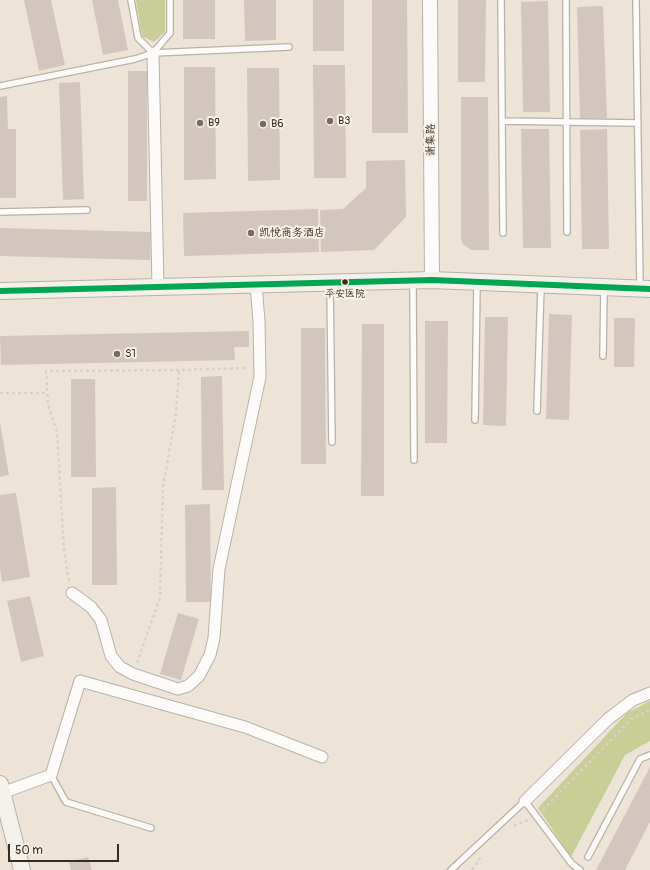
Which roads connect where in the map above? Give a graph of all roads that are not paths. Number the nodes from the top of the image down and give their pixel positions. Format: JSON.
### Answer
{"nodes":[{"id":1,"x":131,"y":0,"type":"edge"},
{"id":2,"x":170,"y":0,"type":"edge"},
{"id":3,"x":430,"y":0,"type":"edge"},
{"id":4,"x":501,"y":0,"type":"edge"},
{"id":5,"x":566,"y":0,"type":"edge"},
{"id":6,"x":636,"y":0,"type":"edge"},
{"id":7,"x":289,"y":47,"type":"dead end"},
{"id":8,"x":153,"y":53,"type":"junction"},
{"id":9,"x":0,"y":86,"type":"edge"},
{"id":10,"x":502,"y":121,"type":"junction"},
{"id":11,"x":566,"y":122,"type":"junction"},
{"id":12,"x":638,"y":123,"type":"junction"},
{"id":13,"x":87,"y":210,"type":"dead end"},
{"id":14,"x":0,"y":212,"type":"edge"},
{"id":15,"x":567,"y":232,"type":"dead end"},
{"id":16,"x":503,"y":233,"type":"dead end"},
{"id":17,"x":432,"y":280,"type":"junction"},
{"id":18,"x":413,"y":281,"type":"junction"},
{"id":19,"x":477,"y":282,"type":"junction"},
{"id":20,"x":330,"y":283,"type":"junction"},
{"id":21,"x":541,"y":284,"type":"junction"},
{"id":22,"x":256,"y":285,"type":"junction"},
{"id":23,"x":158,"y":287,"type":"junction"},
{"id":24,"x":604,"y":287,"type":"junction"},
{"id":25,"x":645,"y":288,"type":"edge"},
{"id":26,"x":0,"y":291,"type":"edge"},
{"id":27,"x":603,"y":356,"type":"dead end"},
{"id":28,"x":538,"y":412,"type":"dead end"},
{"id":29,"x":475,"y":420,"type":"dead end"},
{"id":30,"x":332,"y":442,"type":"dead end"},
{"id":31,"x":414,"y":460,"type":"dead end"},
{"id":32,"x":72,"y":593,"type":"road end"},
{"id":33,"x":650,"y":693,"type":"edge"},
{"id":34,"x":650,"y":755,"type":"edge"},
{"id":35,"x":322,"y":757,"type":"dead end"},
{"id":36,"x":52,"y":775,"type":"junction"},
{"id":37,"x":1,"y":789,"type":"edge"},
{"id":38,"x":525,"y":801,"type":"junction"},
{"id":39,"x":150,"y":828,"type":"dead end"},
{"id":40,"x":588,"y":857,"type":"dead end"},
{"id":41,"x":22,"y":870,"type":"edge"},
{"id":42,"x":451,"y":870,"type":"edge"},
{"id":43,"x":580,"y":870,"type":"edge"}],
"edges":[{"from":1,"to":8,"type":"lane"},
{"from":2,"to":8,"type":"lane"},
{"from":3,"to":17,"type":"street","name":"谢集路"},
{"from":4,"to":10,"type":"lane"},
{"from":5,"to":11,"type":"lane"},
{"from":6,"to":12,"type":"lane"},
{"from":7,"to":8,"type":"lane"},
{"from":8,"to":9,"type":"lane"},
{"from":8,"to":23,"type":"street"},
{"from":10,"to":11,"type":"lane"},
{"from":10,"to":16,"type":"lane"},
{"from":11,"to":12,"type":"lane"},
{"from":11,"to":15,"type":"lane"},
{"from":12,"to":25,"type":"lane"},
{"from":13,"to":14,"type":"lane"},
{"from":17,"to":18,"type":"main road"},
{"from":17,"to":19,"type":"main road"},
{"from":18,"to":20,"type":"main road"},
{"from":18,"to":31,"type":"lane"},
{"from":19,"to":21,"type":"main road"},
{"from":19,"to":29,"type":"lane"},
{"from":20,"to":22,"type":"main road"},
{"from":20,"to":30,"type":"lane"},
{"from":21,"to":24,"type":"main road"},
{"from":21,"to":28,"type":"lane"},
{"from":22,"to":23,"type":"main road"},
{"from":22,"to":32,"type":"street"},
{"from":23,"to":26,"type":"main road"},
{"from":24,"to":25,"type":"main road"},
{"from":24,"to":27,"type":"lane"},
{"from":33,"to":38,"type":"street"},
{"from":34,"to":40,"type":"lane"},
{"from":35,"to":36,"type":"street"},
{"from":36,"to":37,"type":"street"},
{"from":36,"to":39,"type":"lane"},
{"from":37,"to":41,"type":"main road"},
{"from":38,"to":42,"type":"lane"},
{"from":38,"to":43,"type":"lane"}]}
